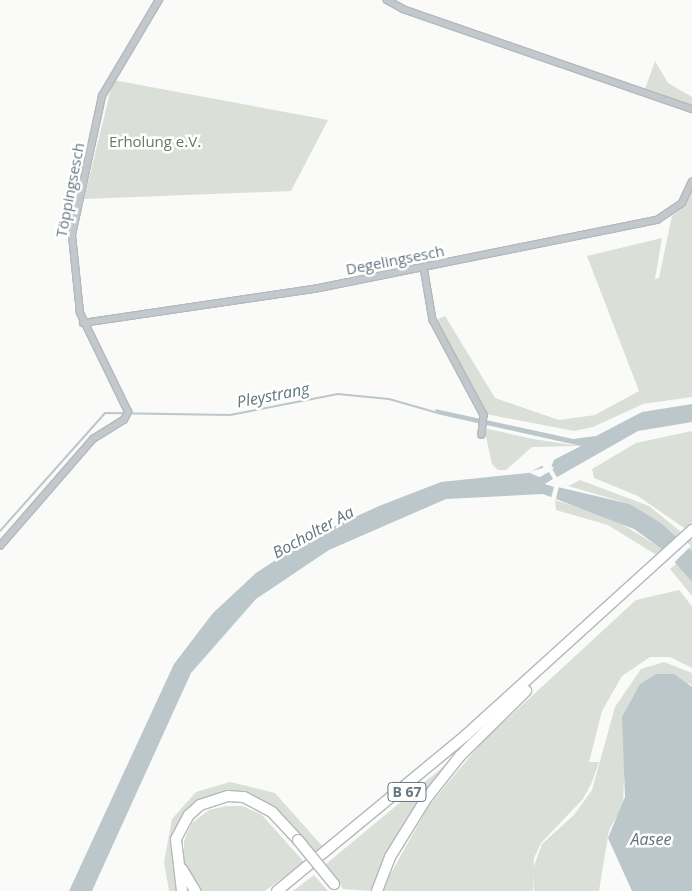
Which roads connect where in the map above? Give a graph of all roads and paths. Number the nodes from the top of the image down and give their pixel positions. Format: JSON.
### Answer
{"nodes":[{"id":1,"x":160,"y":0,"type":"edge"},
{"id":2,"x":387,"y":0,"type":"edge"},
{"id":3,"x":692,"y":109,"type":"edge"},
{"id":4,"x":692,"y":182,"type":"edge"},
{"id":5,"x":424,"y":267,"type":"junction"},
{"id":6,"x":83,"y":323,"type":"junction"},
{"id":7,"x":482,"y":435,"type":"dead end"},
{"id":8,"x":692,"y":530,"type":"edge"},
{"id":9,"x":692,"y":539,"type":"edge"},
{"id":10,"x":0,"y":546,"type":"edge"},
{"id":11,"x":631,"y":594,"type":"junction"},
{"id":12,"x":526,"y":691,"type":"junction"},
{"id":13,"x":296,"y":841,"type":"junction"},
{"id":14,"x":306,"y":867,"type":"junction"},
{"id":15,"x":335,"y":888,"type":"edge"},
{"id":16,"x":182,"y":891,"type":"edge"},
{"id":17,"x":195,"y":891,"type":"edge"},
{"id":18,"x":271,"y":891,"type":"edge"},
{"id":19,"x":277,"y":891,"type":"edge"},
{"id":20,"x":285,"y":891,"type":"edge"},
{"id":21,"x":377,"y":891,"type":"edge"}],
"edges":[{"from":1,"to":6,"type":"street","name":"Töppingsesch"},
{"from":2,"to":3,"type":"street"},
{"from":4,"to":5,"type":"street","name":"Degelingsesch"},
{"from":5,"to":6,"type":"street","name":"Degelingsesch"},
{"from":5,"to":7,"type":"street"},
{"from":6,"to":10,"type":"street","name":"Töppingsesch"},
{"from":8,"to":11,"type":"highway","number":"B 67"},
{"from":9,"to":11,"type":"highway","number":"B 67"},
{"from":11,"to":12,"type":"highway","number":"B 67"},
{"from":11,"to":14,"type":"highway","number":"B 67"},
{"from":12,"to":20,"type":"highway","number":"B 67"},
{"from":12,"to":21,"type":"highway","number":"B 67"},
{"from":13,"to":15,"type":"highway","bridge":true},
{"from":13,"to":16,"type":"highway"},
{"from":13,"to":17,"type":"highway"},
{"from":14,"to":18,"type":"highway","number":"B 67"},
{"from":14,"to":19,"type":"highway","number":"B 67"}]}
